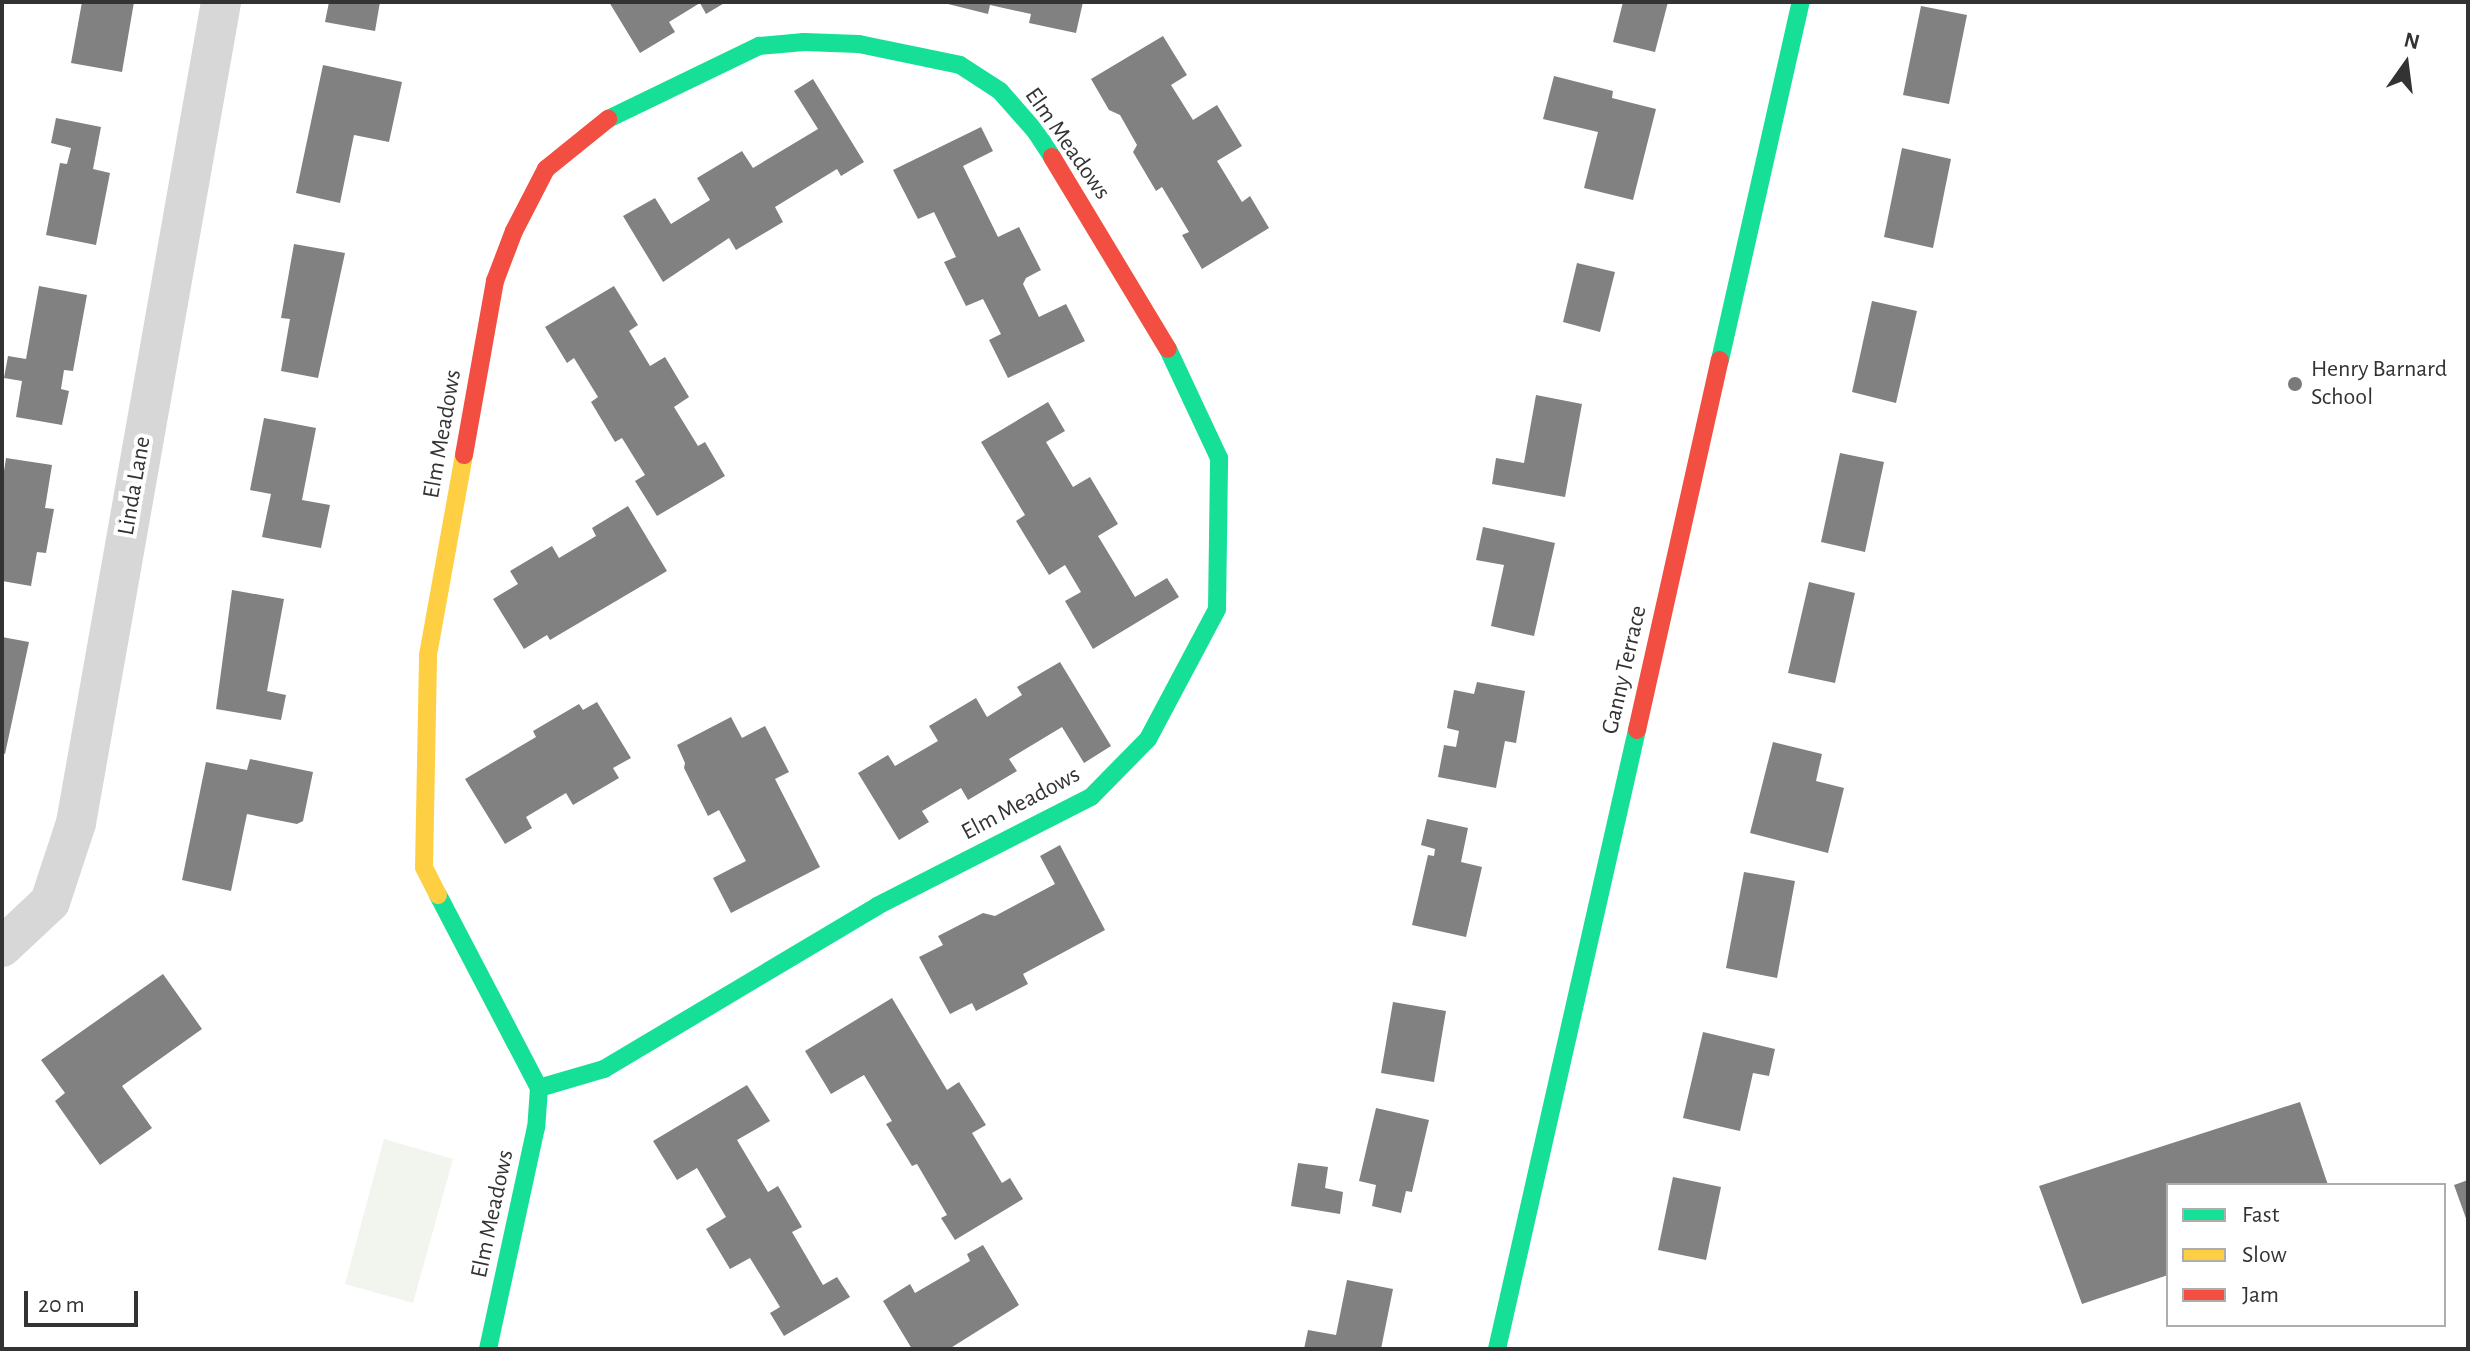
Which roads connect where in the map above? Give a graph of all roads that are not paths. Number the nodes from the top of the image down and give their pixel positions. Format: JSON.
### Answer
{"nodes":[{"id":1,"x":221,"y":2,"type":"edge"},
{"id":2,"x":1801,"y":2,"type":"edge"},
{"id":3,"x":2,"y":947,"type":"edge"},
{"id":4,"x":539,"y":1088,"type":"junction"},
{"id":5,"x":488,"y":1349,"type":"edge"},
{"id":6,"x":1497,"y":1349,"type":"edge"}],
"edges":[{"from":1,"to":3,"type":"street","name":"Linda Lane"},
{"from":2,"to":6,"type":"street","name":"Ganny Terrace"},
{"from":4,"to":4,"type":"street","name":"Elm Meadows"},
{"from":4,"to":5,"type":"street","name":"Elm Meadows"}]}
